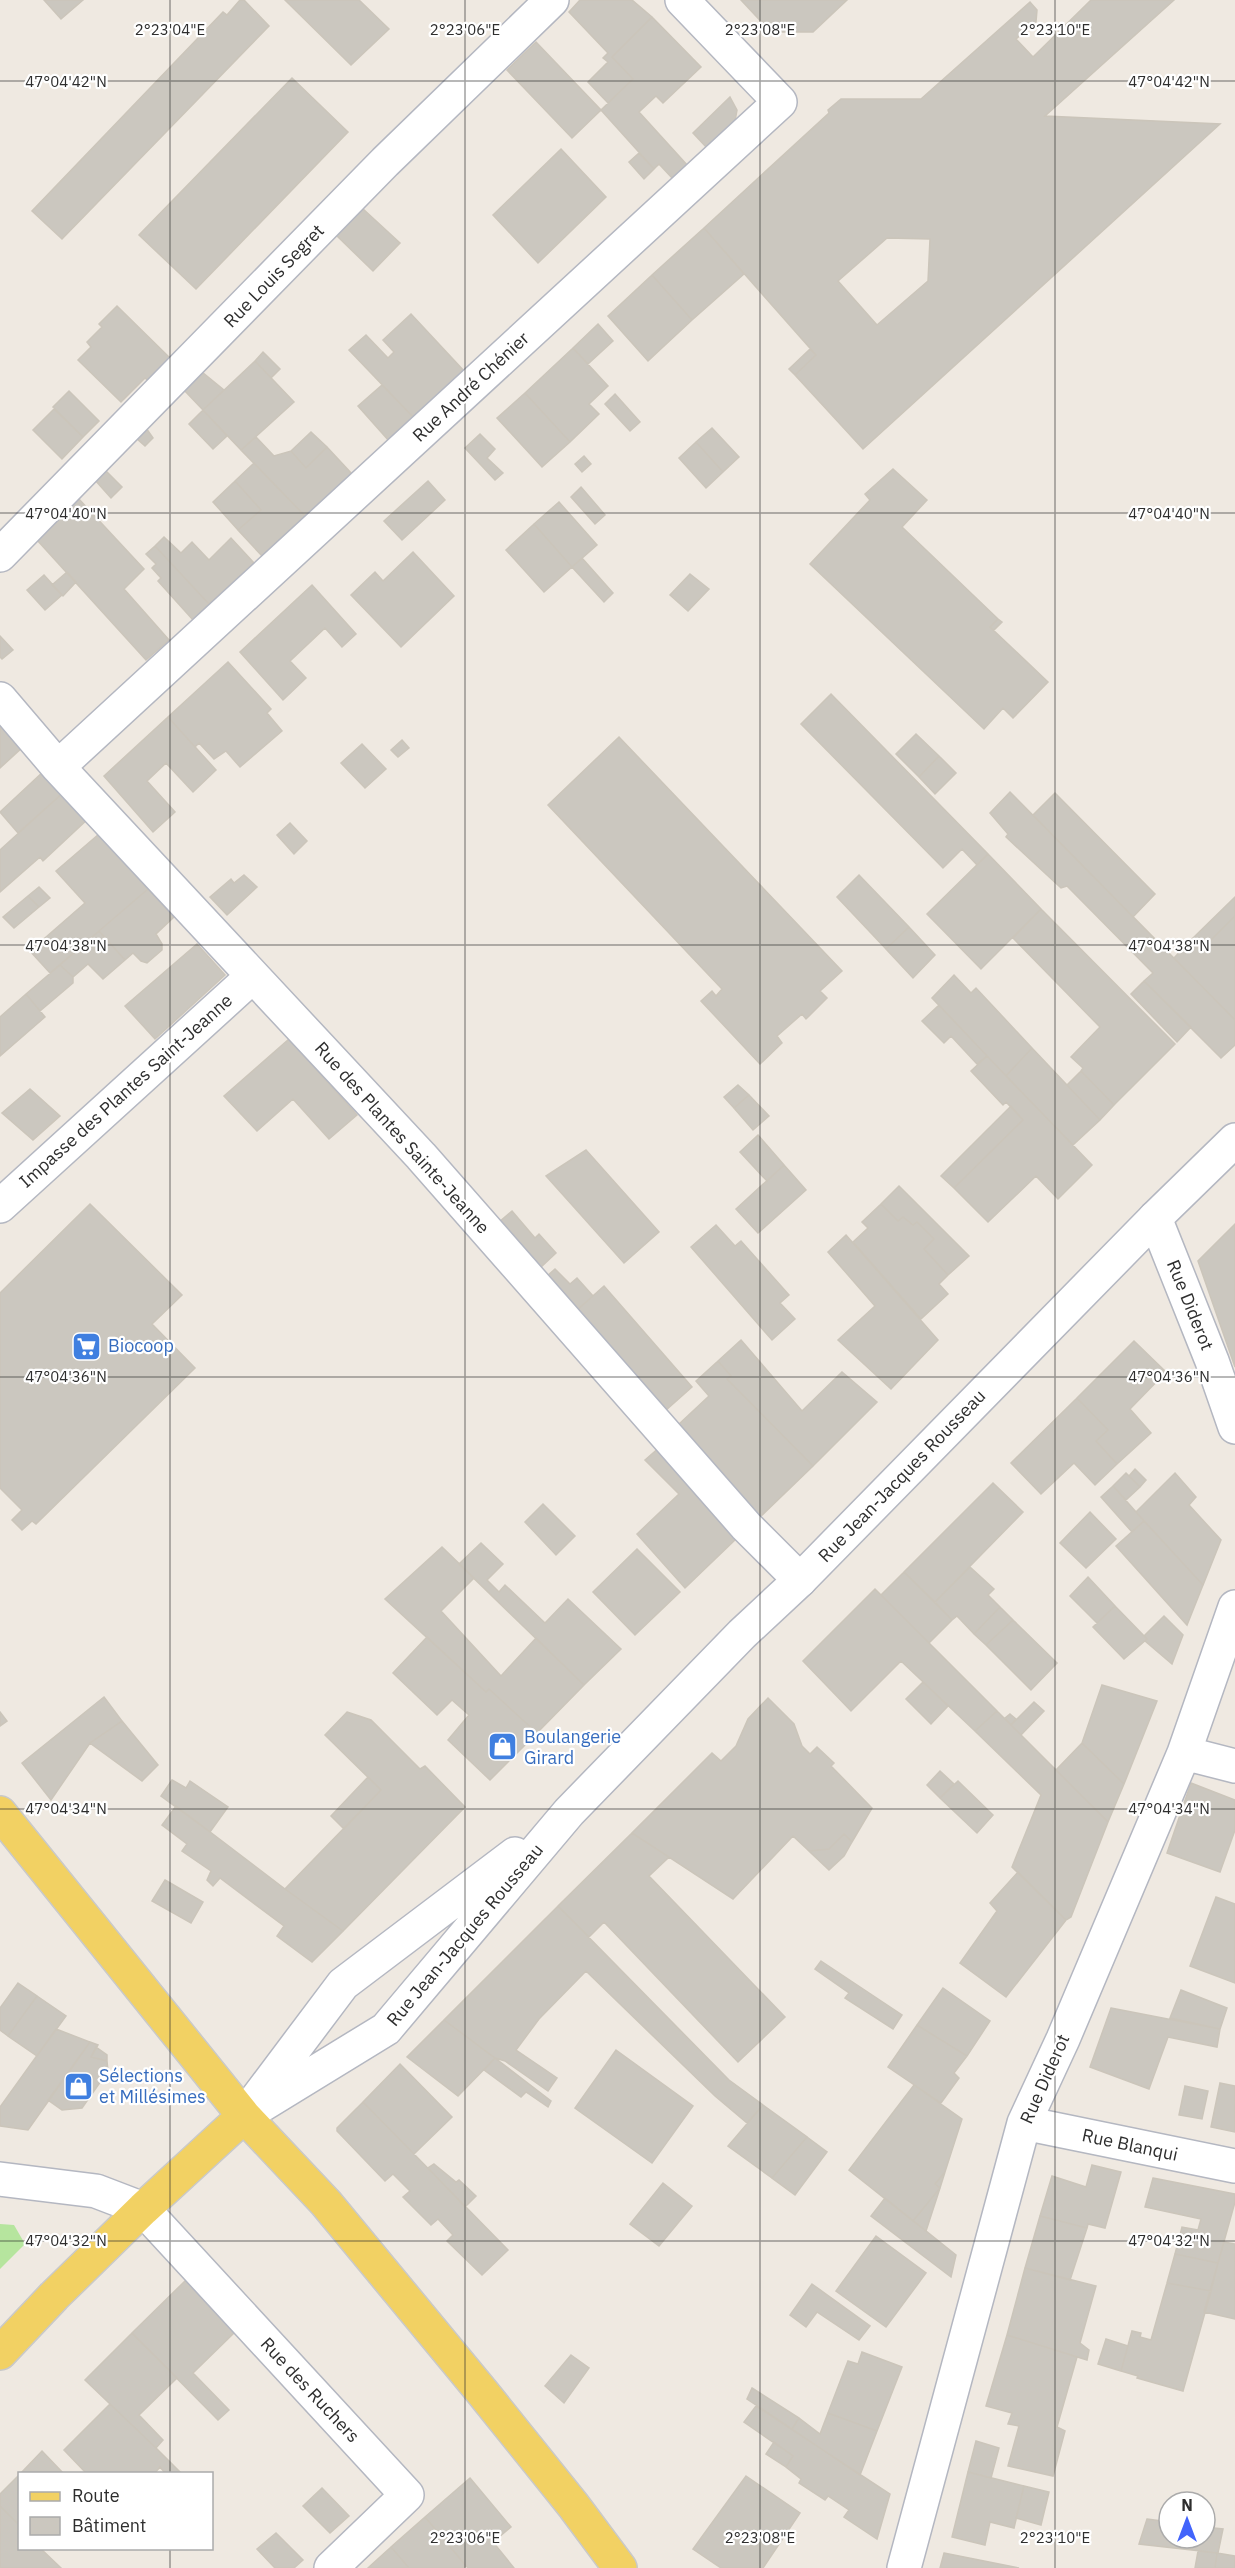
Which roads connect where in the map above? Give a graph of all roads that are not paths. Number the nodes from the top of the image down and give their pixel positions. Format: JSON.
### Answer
{"nodes":[{"id":1,"x":552,"y":0,"type":"edge"},
{"id":2,"x":682,"y":0,"type":"edge"},
{"id":3,"x":0,"y":555,"type":"edge"},
{"id":4,"x":0,"y":699,"type":"edge"},
{"id":5,"x":58,"y":767,"type":"junction"},
{"id":6,"x":253,"y":976,"type":"junction"},
{"id":7,"x":1235,"y":1140,"type":"edge"},
{"id":8,"x":0,"y":1206,"type":"edge"},
{"id":9,"x":1155,"y":1218,"type":"junction"},
{"id":10,"x":1235,"y":1427,"type":"edge"},
{"id":11,"x":800,"y":1580,"type":"junction"},
{"id":12,"x":1235,"y":1607,"type":"edge"},
{"id":13,"x":1184,"y":1752,"type":"junction"},
{"id":14,"x":1235,"y":1766,"type":"edge"},
{"id":15,"x":569,"y":1812,"type":"junction"},
{"id":16,"x":0,"y":1813,"type":"edge"},
{"id":17,"x":244,"y":2116,"type":"junction"},
{"id":18,"x":1024,"y":2123,"type":"junction"},
{"id":19,"x":1235,"y":2166,"type":"edge"},
{"id":20,"x":0,"y":2179,"type":"edge"},
{"id":21,"x":143,"y":2209,"type":"junction"},
{"id":22,"x":0,"y":2353,"type":"edge"},
{"id":23,"x":332,"y":2568,"type":"edge"},
{"id":24,"x":620,"y":2568,"type":"edge"},
{"id":25,"x":904,"y":2568,"type":"edge"}],
"edges":[{"from":1,"to":3,"type":"street","name":"Rue Louis Segret"},
{"from":2,"to":5,"type":"street","name":"Rue André Chénier"},
{"from":4,"to":5,"type":"street","name":"Rue des Plantes Sainte-Jeanne"},
{"from":5,"to":6,"type":"street","name":"Rue des Plantes Sainte-Jeanne"},
{"from":6,"to":8,"type":"street","name":"Impasse des Plantes Saint-Jeanne"},
{"from":6,"to":11,"type":"street","name":"Rue des Plantes Sainte-Jeanne"},
{"from":7,"to":9,"type":"street","name":"Rue Jean-Jacques Rousseau"},
{"from":9,"to":10,"type":"street","name":"Rue Diderot"},
{"from":9,"to":11,"type":"street","name":"Rue Jean-Jacques Rousseau"},
{"from":11,"to":15,"type":"street","name":"Rue Jean-Jacques Rousseau"},
{"from":12,"to":13,"type":"street","name":"Rue Diderot"},
{"from":13,"to":14,"type":"street"},
{"from":13,"to":18,"type":"street","name":"Rue Diderot"},
{"from":15,"to":17,"type":"street","name":"Rue Jean-Jacques Rousseau"},
{"from":15,"to":17,"type":"street","name":"Rue Jean-Jacques Rousseau"},
{"from":16,"to":17,"type":"main road"},
{"from":17,"to":21,"type":"main road"},
{"from":17,"to":24,"type":"main road"},
{"from":18,"to":19,"type":"street","name":"Rue Blanqui"},
{"from":18,"to":25,"type":"street","name":"Rue Diderot"},
{"from":20,"to":21,"type":"street"},
{"from":21,"to":22,"type":"main road"},
{"from":21,"to":23,"type":"street","name":"Rue des Ruchers"}]}
